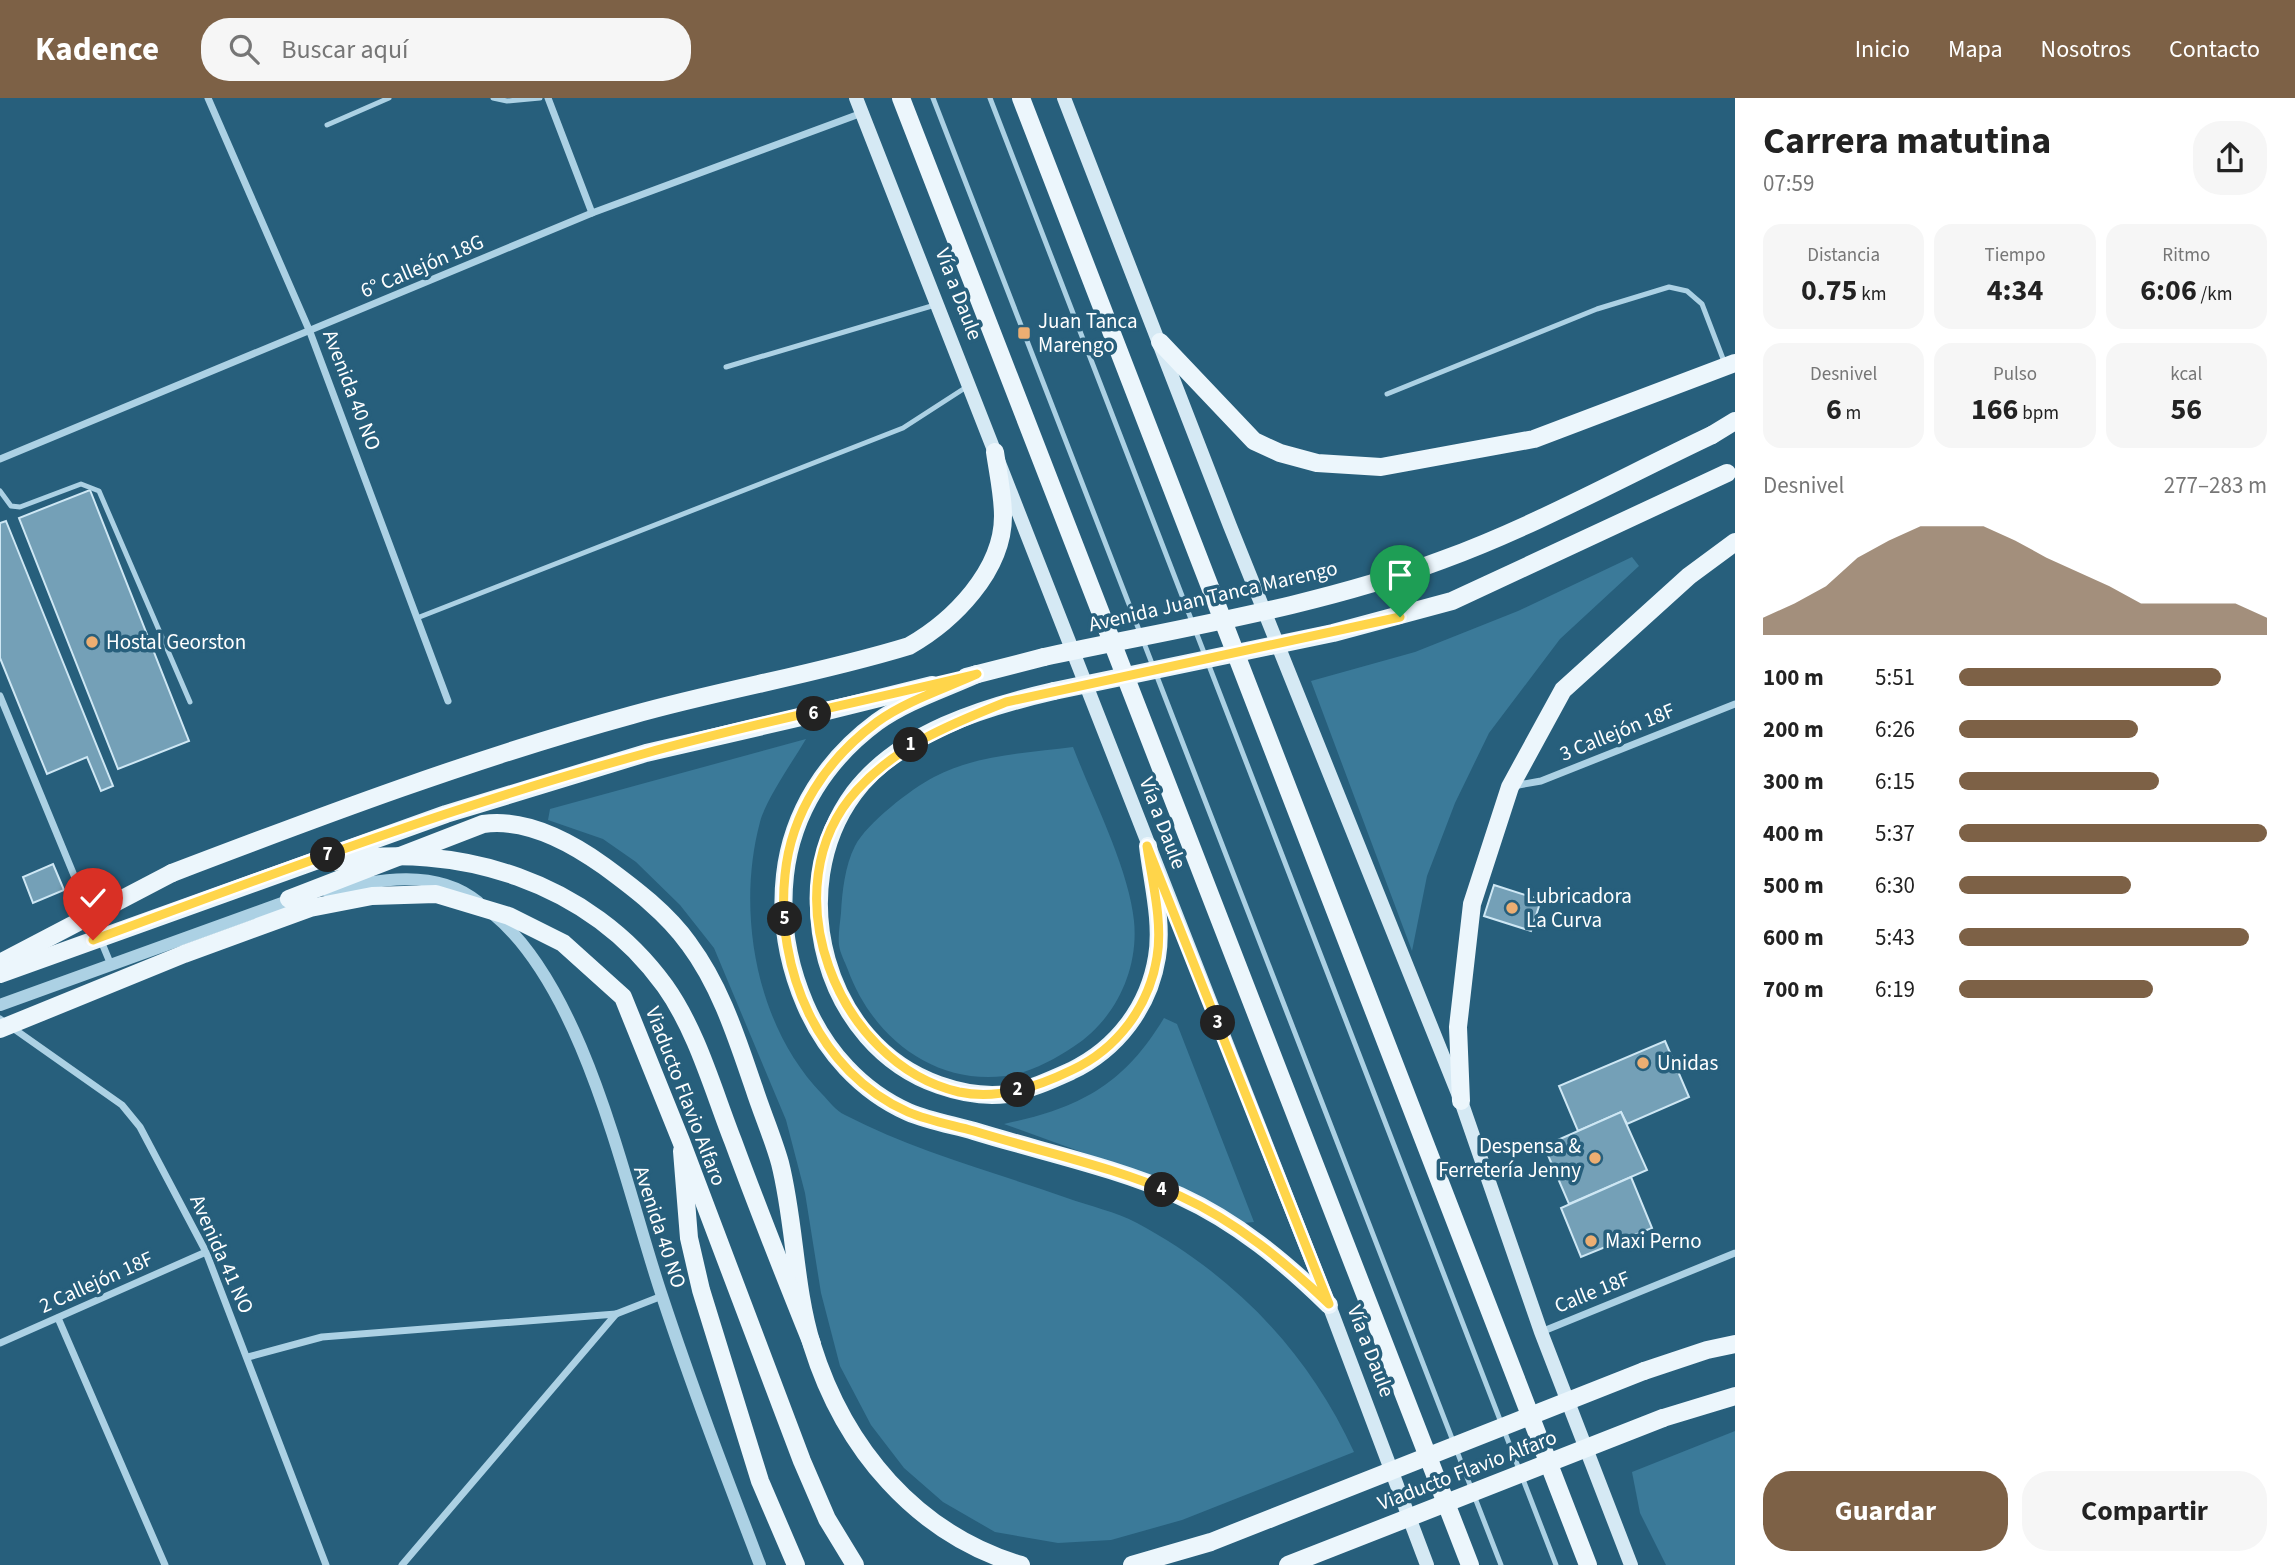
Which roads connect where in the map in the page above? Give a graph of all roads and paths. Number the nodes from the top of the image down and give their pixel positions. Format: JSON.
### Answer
{"nodes":[{"id":1,"x":208,"y":98,"type":"edge"},
{"id":2,"x":389,"y":98,"type":"edge"},
{"id":3,"x":494,"y":98,"type":"edge"},
{"id":4,"x":540,"y":98,"type":"edge"},
{"id":5,"x":548,"y":98,"type":"edge"},
{"id":6,"x":856,"y":98,"type":"edge"},
{"id":7,"x":901,"y":98,"type":"edge"},
{"id":8,"x":933,"y":98,"type":"edge"},
{"id":9,"x":990,"y":98,"type":"edge"},
{"id":10,"x":1021,"y":98,"type":"edge"},
{"id":11,"x":1064,"y":98,"type":"edge"},
{"id":12,"x":862,"y":113,"type":"junction"},
{"id":13,"x":327,"y":125,"type":"dead end"},
{"id":14,"x":592,"y":213,"type":"junction"},
{"id":15,"x":938,"y":304,"type":"junction"},
{"id":16,"x":310,"y":332,"type":"junction"},
{"id":17,"x":1160,"y":342,"type":"junction"},
{"id":18,"x":1730,"y":365,"type":"edge"},
{"id":19,"x":726,"y":367,"type":"dead end"},
{"id":20,"x":969,"y":385,"type":"junction"},
{"id":21,"x":1387,"y":394,"type":"dead end"},
{"id":22,"x":1735,"y":421,"type":"edge"},
{"id":23,"x":995,"y":452,"type":"junction"},
{"id":24,"x":0,"y":459,"type":"edge"},
{"id":25,"x":1731,"y":471,"type":"edge"},
{"id":26,"x":0,"y":491,"type":"edge"},
{"id":27,"x":1735,"y":542,"type":"edge"},
{"id":28,"x":417,"y":618,"type":"junction"},
{"id":29,"x":977,"y":674,"type":"junction"},
{"id":30,"x":0,"y":696,"type":"edge"},
{"id":31,"x":448,"y":701,"type":"dead end"},
{"id":32,"x":190,"y":702,"type":"dead end"},
{"id":33,"x":1735,"y":704,"type":"edge"},
{"id":34,"x":1510,"y":787,"type":"junction"},
{"id":35,"x":1147,"y":846,"type":"junction"},
{"id":36,"x":279,"y":872,"type":"junction"},
{"id":37,"x":289,"y":900,"type":"junction"},
{"id":38,"x":0,"y":962,"type":"edge"},
{"id":39,"x":111,"y":965,"type":"junction"},
{"id":40,"x":0,"y":974,"type":"edge"},
{"id":41,"x":0,"y":1005,"type":"edge"},
{"id":42,"x":0,"y":1019,"type":"edge"},
{"id":43,"x":0,"y":1029,"type":"edge"},
{"id":44,"x":1461,"y":1101,"type":"junction"},
{"id":45,"x":681,"y":1141,"type":"junction"},
{"id":46,"x":205,"y":1252,"type":"junction"},
{"id":47,"x":1735,"y":1253,"type":"edge"},
{"id":48,"x":662,"y":1296,"type":"junction"},
{"id":49,"x":1329,"y":1304,"type":"junction"},
{"id":50,"x":617,"y":1314,"type":"junction"},
{"id":51,"x":58,"y":1318,"type":"junction"},
{"id":52,"x":1541,"y":1332,"type":"junction"},
{"id":53,"x":0,"y":1343,"type":"edge"},
{"id":54,"x":812,"y":1344,"type":"junction"},
{"id":55,"x":1735,"y":1344,"type":"edge"},
{"id":56,"x":247,"y":1357,"type":"junction"},
{"id":57,"x":1735,"y":1396,"type":"edge"},
{"id":58,"x":165,"y":1565,"type":"edge"},
{"id":59,"x":326,"y":1565,"type":"edge"},
{"id":60,"x":402,"y":1565,"type":"edge"},
{"id":61,"x":760,"y":1565,"type":"edge"},
{"id":62,"x":796,"y":1565,"type":"edge"},
{"id":63,"x":855,"y":1565,"type":"edge"},
{"id":64,"x":1021,"y":1565,"type":"edge"},
{"id":65,"x":1132,"y":1565,"type":"edge"},
{"id":66,"x":1288,"y":1565,"type":"edge"},
{"id":67,"x":1427,"y":1565,"type":"edge"},
{"id":68,"x":1470,"y":1565,"type":"edge"},
{"id":69,"x":1501,"y":1565,"type":"edge"},
{"id":70,"x":1556,"y":1565,"type":"edge"},
{"id":71,"x":1588,"y":1565,"type":"edge"},
{"id":72,"x":1631,"y":1565,"type":"edge"}],
"edges":[{"from":1,"to":16,"type":"street","name":"Avenida 40 NO"},
{"from":2,"to":13,"type":"lane"},
{"from":3,"to":4,"type":"lane"},
{"from":5,"to":14,"type":"street"},
{"from":6,"to":12,"type":"main road","name":"Vía a Daule"},
{"from":7,"to":68,"type":"main road","name":"Vía a Daule"},
{"from":8,"to":69,"type":"lane","name":"Vía a Daule"},
{"from":9,"to":70,"type":"lane"},
{"from":10,"to":71,"type":"main road"},
{"from":11,"to":17,"type":"main road"},
{"from":12,"to":14,"type":"street","name":"6° Callejón 18G"},
{"from":12,"to":15,"type":"main road","name":"Vía a Daule"},
{"from":14,"to":16,"type":"street","name":"6° Callejón 18G"},
{"from":15,"to":19,"type":"lane"},
{"from":15,"to":20,"type":"main road","name":"Vía a Daule"},
{"from":16,"to":24,"type":"street","name":"6° Callejón 18G"},
{"from":16,"to":28,"type":"street","name":"Avenida 40 NO"},
{"from":17,"to":18,"type":"main road"},
{"from":17,"to":44,"type":"main road"},
{"from":18,"to":21,"type":"lane"},
{"from":20,"to":23,"type":"main road","name":"Vía a Daule"},
{"from":20,"to":28,"type":"lane"},
{"from":22,"to":29,"type":"main road","name":"Avenida Juan Tanca Marengo","bridge":true},
{"from":23,"to":35,"type":"main road","name":"Vía a Daule"},
{"from":23,"to":38,"type":"main road","bridge":true},
{"from":25,"to":35,"type":"main road","bridge":true},
{"from":26,"to":32,"type":"lane"},
{"from":27,"to":34,"type":"main road"},
{"from":28,"to":31,"type":"street","name":"Avenida 40 NO"},
{"from":29,"to":36,"type":"main road","bridge":true},
{"from":29,"to":49,"type":"main road"},
{"from":30,"to":39,"type":"street"},
{"from":33,"to":34,"type":"street","name":"3 Callejón 18F"},
{"from":34,"to":44,"type":"main road"},
{"from":35,"to":49,"type":"main road","name":"Vía a Daule"},
{"from":36,"to":40,"type":"main road","bridge":true},
{"from":36,"to":54,"type":"main road","bridge":true},
{"from":37,"to":39,"type":"street","name":"Avenida 40 NO"},
{"from":37,"to":48,"type":"street","name":"Avenida 40 NO"},
{"from":37,"to":54,"type":"main road","bridge":true},
{"from":39,"to":41,"type":"street","name":"Avenida 40 NO"},
{"from":42,"to":46,"type":"street","name":"Avenida 41 NO"},
{"from":43,"to":45,"type":"main road","name":"Viaducto Flavio Alfaro","bridge":true},
{"from":44,"to":52,"type":"main road"},
{"from":45,"to":62,"type":"main road","bridge":true},
{"from":45,"to":63,"type":"main road","name":"Viaducto Flavio Alfaro","bridge":true},
{"from":46,"to":51,"type":"street","name":"2 Callejón 18F"},
{"from":46,"to":56,"type":"street","name":"Avenida 41 NO"},
{"from":47,"to":52,"type":"street","name":"Calle 18F"},
{"from":48,"to":50,"type":"street"},
{"from":48,"to":61,"type":"street","name":"Avenida 40 NO"},
{"from":49,"to":67,"type":"main road","name":"Vía a Daule"},
{"from":50,"to":56,"type":"street"},
{"from":50,"to":60,"type":"street"},
{"from":51,"to":53,"type":"street","name":"2 Callejón 18F"},
{"from":51,"to":58,"type":"street"},
{"from":52,"to":72,"type":"main road"},
{"from":54,"to":64,"type":"main road"},
{"from":55,"to":65,"type":"main road","bridge":true},
{"from":56,"to":59,"type":"street","name":"Avenida 41 NO"},
{"from":57,"to":66,"type":"main road","name":"Viaducto Flavio Alfaro","bridge":true}]}
